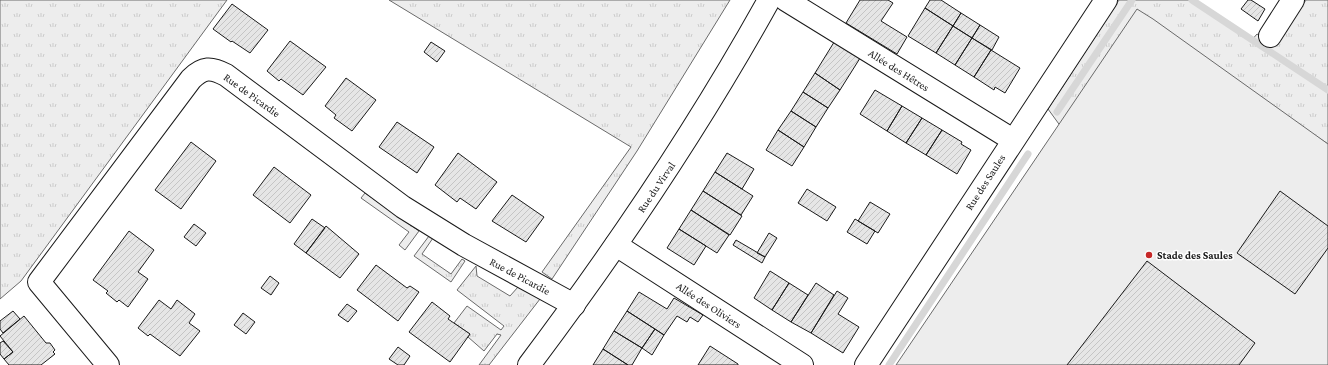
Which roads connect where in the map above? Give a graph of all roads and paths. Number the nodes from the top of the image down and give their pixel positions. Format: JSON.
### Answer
{"nodes":[{"id":1,"x":769,"y":0,"type":"edge"},
{"id":2,"x":786,"y":0,"type":"edge"},
{"id":3,"x":1106,"y":0,"type":"edge"},
{"id":4,"x":1293,"y":0,"type":"edge"},
{"id":5,"x":1270,"y":36,"type":"dead end"},
{"id":6,"x":1012,"y":140,"type":"junction"},
{"id":7,"x":616,"y":245,"type":"junction"},
{"id":8,"x":574,"y":305,"type":"junction"},
{"id":9,"x":108,"y":365,"type":"edge"},
{"id":10,"x":529,"y":365,"type":"edge"},
{"id":11,"x":802,"y":365,"type":"edge"},
{"id":12,"x":866,"y":365,"type":"edge"}],
"edges":[{"from":1,"to":7,"type":"street","name":"Rue du Virval"},
{"from":2,"to":6,"type":"street","name":"Allée des Hêtres"},
{"from":3,"to":6,"type":"street","name":"Rue des Saules"},
{"from":4,"to":5,"type":"street"},
{"from":6,"to":12,"type":"street","name":"Rue des Saules"},
{"from":7,"to":8,"type":"street","name":"Rue du Virval"},
{"from":7,"to":11,"type":"street","name":"Allée des Oliviers"},
{"from":8,"to":9,"type":"street","name":"Rue de Picardie"},
{"from":8,"to":10,"type":"street","name":"Rue du Virval"}]}
